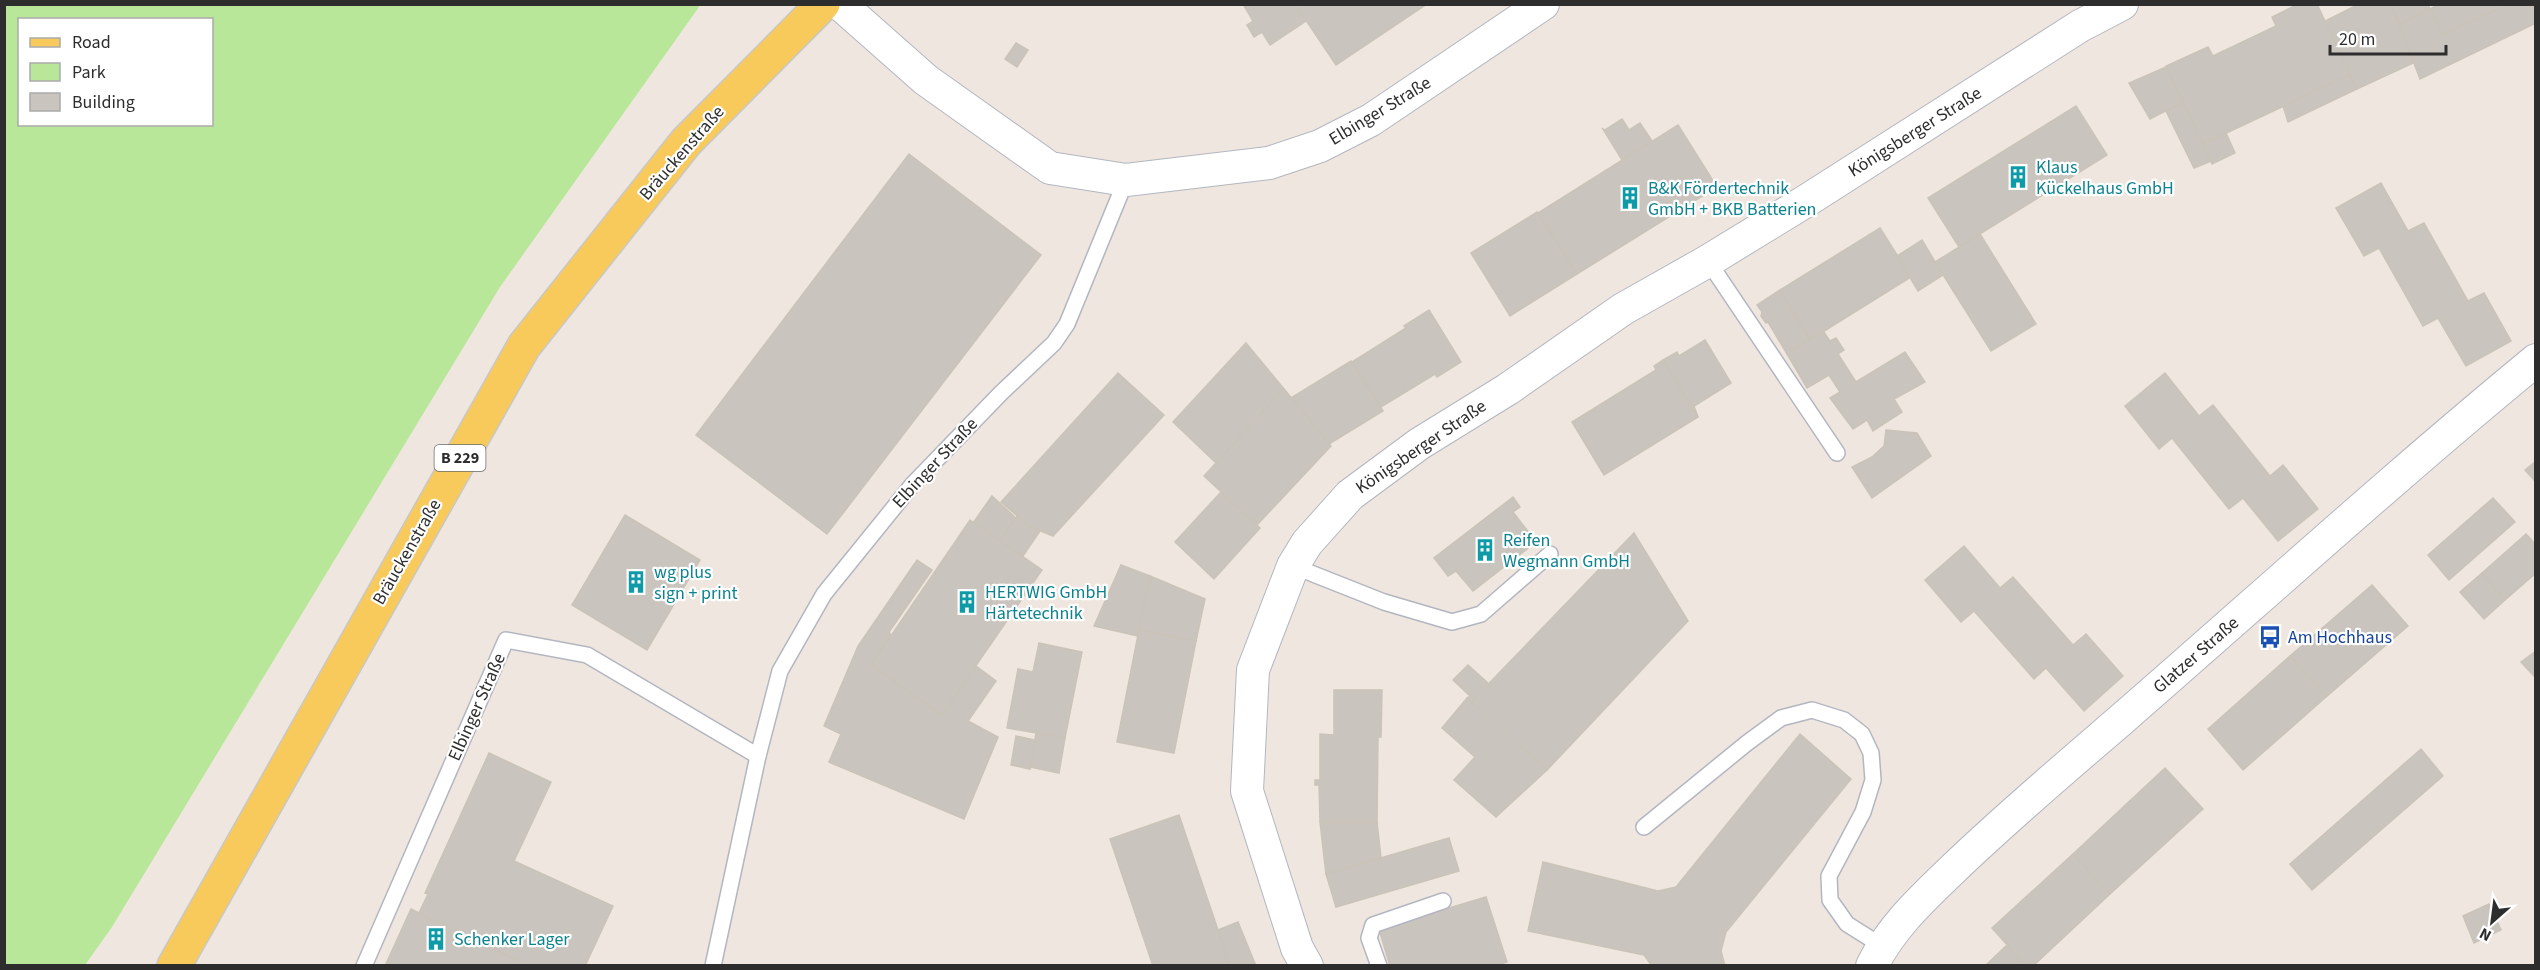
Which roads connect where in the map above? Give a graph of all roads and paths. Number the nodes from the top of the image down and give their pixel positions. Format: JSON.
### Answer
{"nodes":[{"id":1,"x":824,"y":4,"type":"edge"},
{"id":2,"x":840,"y":4,"type":"edge"},
{"id":3,"x":1543,"y":4,"type":"edge"},
{"id":4,"x":2122,"y":4,"type":"edge"},
{"id":5,"x":2073,"y":15,"type":"edge"},
{"id":6,"x":1126,"y":180,"type":"junction"},
{"id":7,"x":1708,"y":261,"type":"junction"},
{"id":8,"x":2535,"y":360,"type":"edge"},
{"id":9,"x":1837,"y":453,"type":"dead end"},
{"id":10,"x":1550,"y":554,"type":"dead end"},
{"id":11,"x":1293,"y":566,"type":"junction"},
{"id":12,"x":758,"y":756,"type":"junction"},
{"id":13,"x":1644,"y":827,"type":"dead end"},
{"id":14,"x":1443,"y":901,"type":"dead end"},
{"id":15,"x":1877,"y":956,"type":"edge"},
{"id":16,"x":174,"y":966,"type":"edge"},
{"id":17,"x":364,"y":966,"type":"edge"},
{"id":18,"x":713,"y":966,"type":"edge"},
{"id":19,"x":1306,"y":966,"type":"edge"},
{"id":20,"x":1379,"y":966,"type":"edge"}],
"edges":[{"from":1,"to":16,"type":"main road","name":"Bräuckenstraße","number":"B 229"},
{"from":2,"to":6,"type":"street","name":"Elbinger Straße"},
{"from":3,"to":6,"type":"street","name":"Elbinger Straße"},
{"from":4,"to":5,"type":"street","name":"Königsberger Straße"},
{"from":5,"to":7,"type":"street","name":"Königsberger Straße"},
{"from":6,"to":12,"type":"lane","name":"Elbinger Straße"},
{"from":7,"to":9,"type":"lane"},
{"from":7,"to":11,"type":"street","name":"Königsberger Straße"},
{"from":8,"to":15,"type":"street","name":"Glatzer Straße"},
{"from":10,"to":11,"type":"lane"},
{"from":11,"to":19,"type":"street","name":"Königsberger Straße"},
{"from":12,"to":17,"type":"lane","name":"Elbinger Straße"},
{"from":12,"to":18,"type":"lane","name":"Elbinger Straße"},
{"from":13,"to":15,"type":"lane"},
{"from":14,"to":20,"type":"lane"}]}
